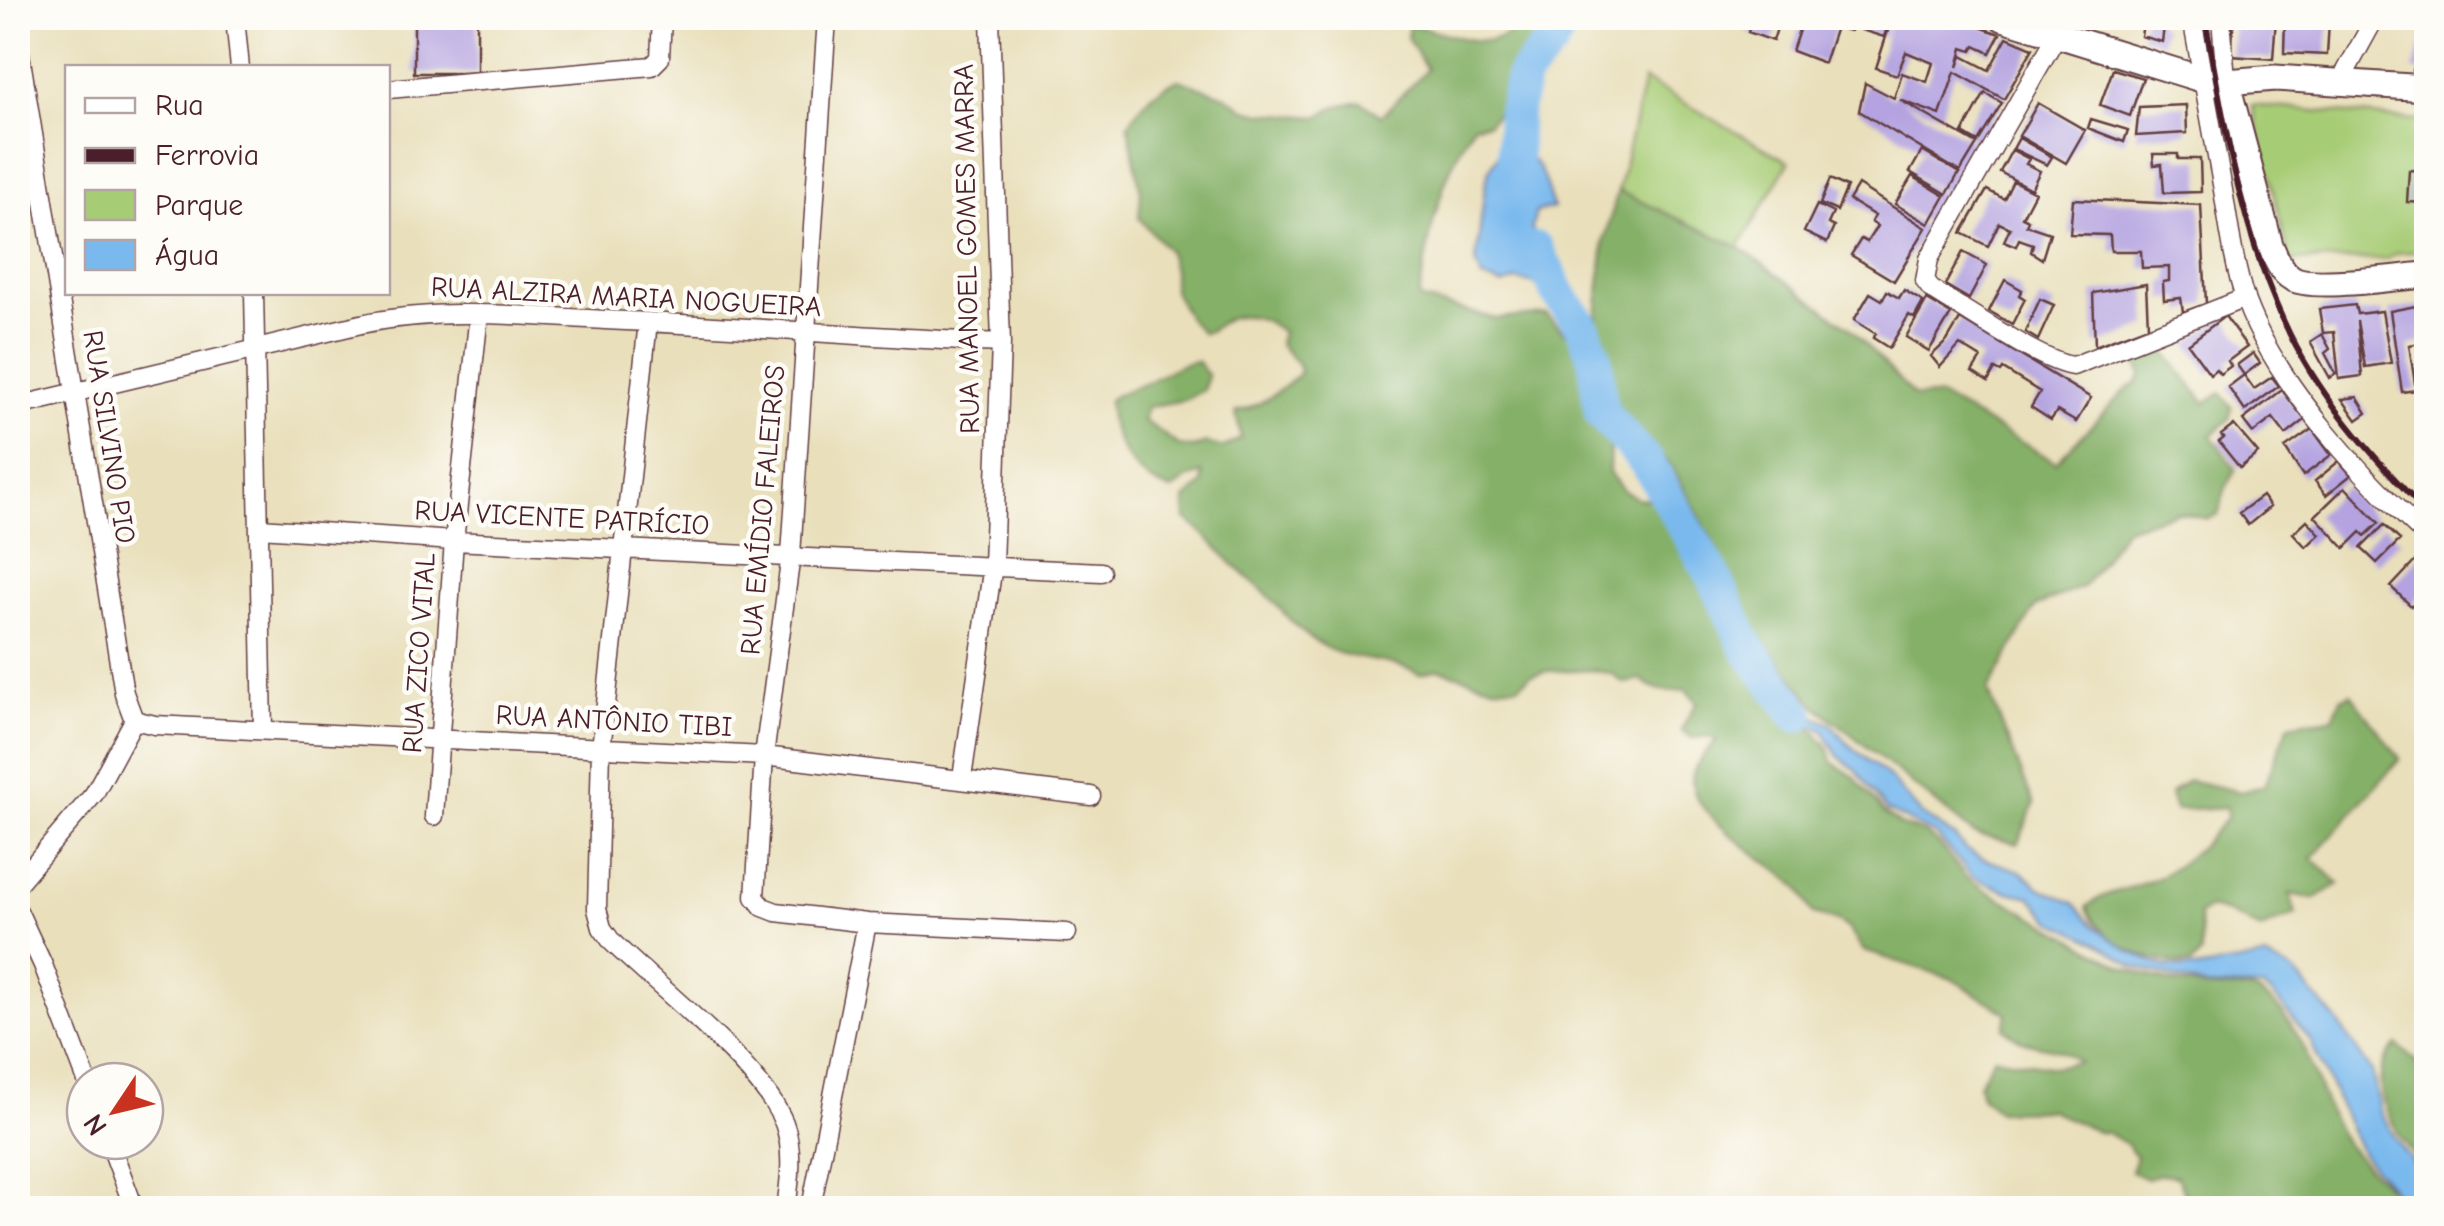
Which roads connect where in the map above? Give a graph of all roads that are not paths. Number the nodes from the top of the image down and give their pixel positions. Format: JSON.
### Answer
{"nodes":[{"id":1,"x":235,"y":18,"type":"edge"},
{"id":2,"x":662,"y":18,"type":"edge"},
{"id":3,"x":827,"y":18,"type":"edge"},
{"id":4,"x":990,"y":18,"type":"edge"},
{"id":5,"x":2004,"y":18,"type":"edge"},
{"id":6,"x":2192,"y":18,"type":"edge"},
{"id":7,"x":2221,"y":18,"type":"edge"},
{"id":8,"x":2374,"y":18,"type":"edge"},
{"id":9,"x":2057,"y":35,"type":"junction"},
{"id":10,"x":18,"y":42,"type":"edge"},
{"id":11,"x":240,"y":65,"type":"edge"},
{"id":12,"x":2215,"y":80,"type":"junction"},
{"id":13,"x":2341,"y":80,"type":"junction"},
{"id":14,"x":2426,"y":88,"type":"edge"},
{"id":15,"x":390,"y":89,"type":"edge"},
{"id":16,"x":58,"y":238,"type":"edge"},
{"id":17,"x":2426,"y":275,"type":"edge"},
{"id":18,"x":254,"y":295,"type":"edge"},
{"id":19,"x":2245,"y":298,"type":"junction"},
{"id":20,"x":479,"y":314,"type":"junction"},
{"id":21,"x":648,"y":322,"type":"junction"},
{"id":22,"x":807,"y":333,"type":"junction"},
{"id":23,"x":1002,"y":344,"type":"junction"},
{"id":24,"x":254,"y":350,"type":"junction"},
{"id":25,"x":73,"y":392,"type":"junction"},
{"id":26,"x":18,"y":406,"type":"edge"},
{"id":27,"x":260,"y":528,"type":"junction"},
{"id":28,"x":2426,"y":536,"type":"edge"},
{"id":29,"x":454,"y":542,"type":"junction"},
{"id":30,"x":624,"y":548,"type":"junction"},
{"id":31,"x":791,"y":555,"type":"junction"},
{"id":32,"x":993,"y":564,"type":"junction"},
{"id":33,"x":1102,"y":572,"type":"dead end"},
{"id":34,"x":134,"y":720,"type":"junction"},
{"id":35,"x":263,"y":730,"type":"junction"},
{"id":36,"x":441,"y":739,"type":"junction"},
{"id":37,"x":601,"y":749,"type":"junction"},
{"id":38,"x":764,"y":756,"type":"junction"},
{"id":39,"x":962,"y":778,"type":"junction"},
{"id":40,"x":1091,"y":796,"type":"dead end"},
{"id":41,"x":434,"y":816,"type":"dead end"},
{"id":42,"x":18,"y":883,"type":"edge"},
{"id":43,"x":18,"y":911,"type":"edge"},
{"id":44,"x":867,"y":922,"type":"junction"},
{"id":45,"x":1067,"y":933,"type":"dead end"},
{"id":46,"x":80,"y":1061,"type":"edge"},
{"id":47,"x":116,"y":1161,"type":"edge"},
{"id":48,"x":134,"y":1208,"type":"edge"},
{"id":49,"x":786,"y":1208,"type":"edge"},
{"id":50,"x":810,"y":1208,"type":"edge"}],
"edges":[{"from":1,"to":11,"type":"street"},
{"from":2,"to":15,"type":"street"},
{"from":3,"to":22,"type":"street","name":"RUA EMÍDIO FALEIROS"},
{"from":4,"to":23,"type":"street","name":"RUA MANOEL GOMES MARRA"},
{"from":5,"to":9,"type":"main road"},
{"from":6,"to":12,"type":"street"},
{"from":7,"to":12,"type":"street"},
{"from":8,"to":13,"type":"street"},
{"from":9,"to":12,"type":"main road"},
{"from":9,"to":19,"type":"street"},
{"from":10,"to":16,"type":"street","name":"RUA SILVINO PIO"},
{"from":12,"to":13,"type":"main road"},
{"from":12,"to":17,"type":"main road"},
{"from":12,"to":19,"type":"street"},
{"from":13,"to":14,"type":"main road"},
{"from":16,"to":25,"type":"street","name":"RUA SILVINO PIO"},
{"from":18,"to":24,"type":"street"},
{"from":19,"to":28,"type":"street"},
{"from":20,"to":21,"type":"street","name":"RUA ALZIRA MARIA NOGUEIRA"},
{"from":20,"to":24,"type":"street","name":"RUA ALZIRA MARIA NOGUEIRA"},
{"from":20,"to":29,"type":"street","name":"RUA ZICO VITAL"},
{"from":21,"to":22,"type":"street","name":"RUA ALZIRA MARIA NOGUEIRA"},
{"from":21,"to":30,"type":"street"},
{"from":22,"to":23,"type":"street","name":"RUA ALZIRA MARIA NOGUEIRA"},
{"from":22,"to":31,"type":"street","name":"RUA EMÍDIO FALEIROS"},
{"from":23,"to":32,"type":"street","name":"RUA MANOEL GOMES MARRA"},
{"from":24,"to":25,"type":"street","name":"RUA ALZIRA MARIA NOGUEIRA"},
{"from":24,"to":27,"type":"street"},
{"from":25,"to":26,"type":"street","name":"RUA ALZIRA MARIA NOGUEIRA"},
{"from":25,"to":34,"type":"street","name":"RUA SILVINO PIO"},
{"from":27,"to":29,"type":"street","name":"RUA VICENTE PATRÍCIO"},
{"from":27,"to":35,"type":"street"},
{"from":29,"to":30,"type":"street","name":"RUA VICENTE PATRÍCIO"},
{"from":29,"to":36,"type":"street","name":"RUA ZICO VITAL"},
{"from":30,"to":31,"type":"street","name":"RUA VICENTE PATRÍCIO"},
{"from":30,"to":37,"type":"street"},
{"from":31,"to":32,"type":"street","name":"RUA VICENTE PATRÍCIO"},
{"from":31,"to":38,"type":"street","name":"RUA EMÍDIO FALEIROS"},
{"from":32,"to":33,"type":"street","name":"RUA VICENTE PATRÍCIO"},
{"from":32,"to":39,"type":"street","name":"RUA MANOEL GOMES MARRA"},
{"from":34,"to":35,"type":"street","name":"RUA ANTÔNIO TIBI"},
{"from":34,"to":42,"type":"street"},
{"from":35,"to":36,"type":"street","name":"RUA ANTÔNIO TIBI"},
{"from":36,"to":37,"type":"street","name":"RUA ANTÔNIO TIBI"},
{"from":36,"to":41,"type":"street","name":"RUA ZICO VITAL"},
{"from":37,"to":38,"type":"street","name":"RUA ANTÔNIO TIBI"},
{"from":37,"to":49,"type":"street"},
{"from":38,"to":39,"type":"street","name":"RUA ANTÔNIO TIBI"},
{"from":38,"to":44,"type":"street","name":"RUA EMÍDIO FALEIROS"},
{"from":39,"to":40,"type":"street","name":"RUA ANTÔNIO TIBI"},
{"from":43,"to":46,"type":"street"},
{"from":44,"to":45,"type":"street"},
{"from":44,"to":50,"type":"street"},
{"from":47,"to":48,"type":"street"}]}
